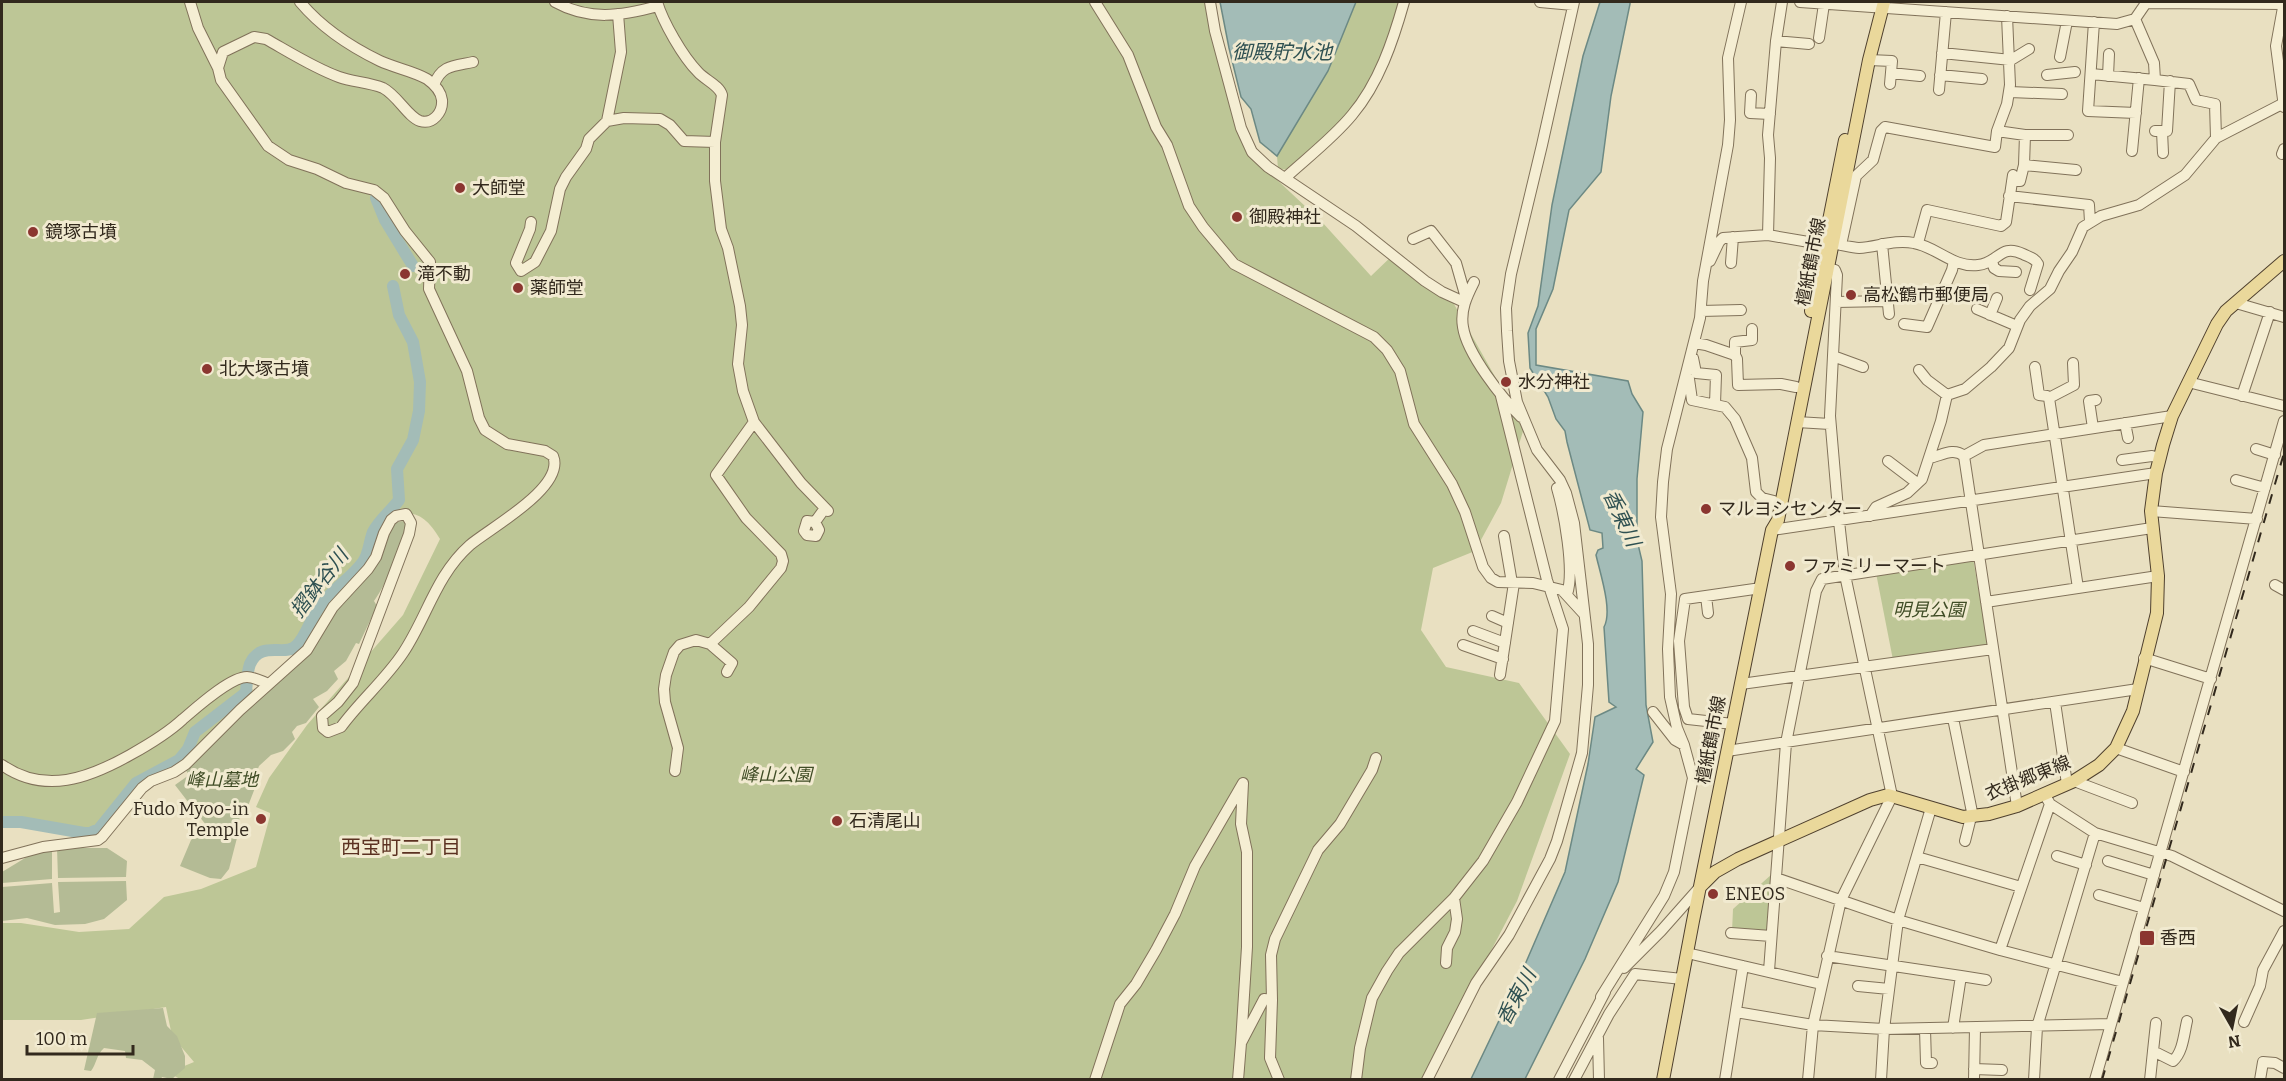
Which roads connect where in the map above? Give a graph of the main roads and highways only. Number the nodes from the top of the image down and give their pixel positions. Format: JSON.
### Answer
{"nodes":[{"id":1,"x":1879,"y":4,"type":"edge"},
{"id":2,"x":1832,"y":245,"type":"junction"},
{"id":3,"x":2284,"y":261,"type":"edge"},
{"id":4,"x":1823,"y":268,"type":"junction"},
{"id":5,"x":1772,"y":530,"type":"junction"},
{"id":6,"x":1700,"y":887,"type":"junction"},
{"id":7,"x":1663,"y":1080,"type":"edge"}],
"edges":[{"from":1,"to":2,"type":"main road","name":"檀紙鶴市線"},
{"from":1,"to":2,"type":"main road","name":"檀紙鶴市線"},
{"from":2,"to":4,"type":"main road","name":"檀紙鶴市線"},
{"from":3,"to":6,"type":"main road","name":"衣掛郷東線"},
{"from":4,"to":5,"type":"main road","name":"檀紙鶴市線"},
{"from":4,"to":5,"type":"main road","name":"檀紙鶴市線"},
{"from":5,"to":6,"type":"main road","name":"檀紙鶴市線"},
{"from":6,"to":7,"type":"main road"}]}
